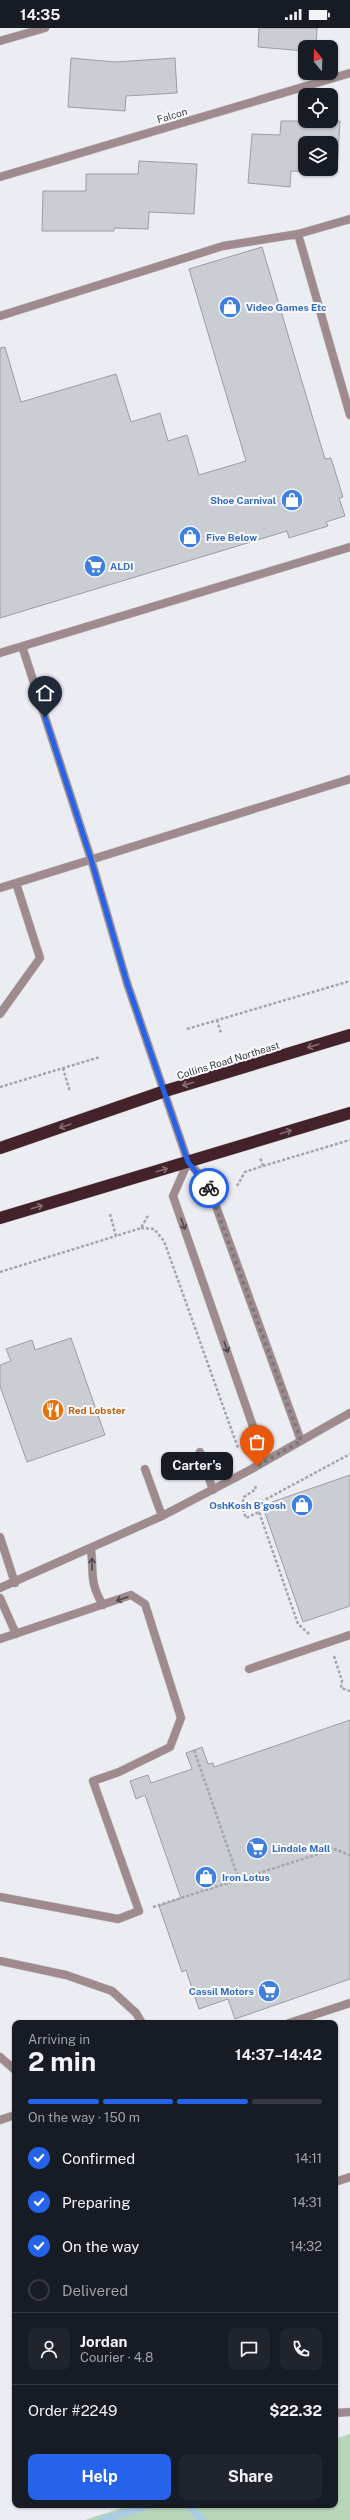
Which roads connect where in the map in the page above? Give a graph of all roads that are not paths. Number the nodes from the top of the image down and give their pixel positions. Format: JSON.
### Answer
{"nodes":[{"id":1,"x":44,"y":28,"type":"edge"},
{"id":2,"x":0,"y":41,"type":"edge"},
{"id":3,"x":350,"y":73,"type":"edge"},
{"id":4,"x":0,"y":177,"type":"edge"},
{"id":5,"x":350,"y":218,"type":"edge"},
{"id":6,"x":298,"y":234,"type":"junction"},
{"id":7,"x":0,"y":316,"type":"edge"},
{"id":8,"x":350,"y":414,"type":"edge"},
{"id":9,"x":350,"y":547,"type":"edge"},
{"id":10,"x":22,"y":646,"type":"junction"},
{"id":11,"x":0,"y":653,"type":"edge"},
{"id":12,"x":350,"y":779,"type":"edge"},
{"id":13,"x":91,"y":859,"type":"junction"},
{"id":14,"x":16,"y":883,"type":"junction"},
{"id":15,"x":0,"y":888,"type":"edge"},
{"id":16,"x":0,"y":1014,"type":"edge"},
{"id":17,"x":350,"y":1035,"type":"edge"},
{"id":18,"x":165,"y":1091,"type":"junction"},
{"id":19,"x":350,"y":1113,"type":"edge"},
{"id":20,"x":0,"y":1148,"type":"edge"},
{"id":21,"x":188,"y":1162,"type":"junction"},
{"id":22,"x":0,"y":1218,"type":"edge"},
{"id":23,"x":350,"y":1413,"type":"edge"},
{"id":24,"x":301,"y":1441,"type":"junction"},
{"id":25,"x":200,"y":1452,"type":"dead end"},
{"id":26,"x":265,"y":1461,"type":"junction"},
{"id":27,"x":145,"y":1469,"type":"dead end"},
{"id":28,"x":213,"y":1490,"type":"junction"},
{"id":29,"x":162,"y":1516,"type":"junction"},
{"id":30,"x":0,"y":1537,"type":"edge"},
{"id":31,"x":91,"y":1549,"type":"junction"},
{"id":32,"x":15,"y":1583,"type":"junction"},
{"id":33,"x":0,"y":1588,"type":"edge"},
{"id":34,"x":0,"y":1598,"type":"edge"},
{"id":35,"x":103,"y":1605,"type":"junction"},
{"id":36,"x":16,"y":1634,"type":"junction"},
{"id":37,"x":350,"y":1635,"type":"edge"},
{"id":38,"x":0,"y":1639,"type":"edge"},
{"id":39,"x":249,"y":1669,"type":"dead end"},
{"id":40,"x":0,"y":1896,"type":"edge"},
{"id":41,"x":0,"y":1961,"type":"edge"},
{"id":42,"x":350,"y":2003,"type":"edge"},
{"id":43,"x":140,"y":2020,"type":"edge"},
{"id":44,"x":298,"y":2020,"type":"edge"},
{"id":45,"x":0,"y":2057,"type":"edge"},
{"id":46,"x":12,"y":2067,"type":"edge"},
{"id":47,"x":12,"y":2116,"type":"edge"},
{"id":48,"x":0,"y":2120,"type":"edge"},
{"id":49,"x":350,"y":2177,"type":"edge"},
{"id":50,"x":338,"y":2181,"type":"edge"},
{"id":51,"x":350,"y":2412,"type":"edge"},
{"id":52,"x":338,"y":2413,"type":"edge"}],
"edges":[{"from":1,"to":2,"type":"street"},
{"from":3,"to":4,"type":"street","name":"Falcon"},
{"from":5,"to":6,"type":"street"},
{"from":6,"to":7,"type":"street"},
{"from":6,"to":8,"type":"street"},
{"from":9,"to":10,"type":"street"},
{"from":10,"to":11,"type":"street"},
{"from":10,"to":13,"type":"street"},
{"from":12,"to":13,"type":"street"},
{"from":13,"to":14,"type":"street"},
{"from":13,"to":18,"type":"street"},
{"from":14,"to":15,"type":"street"},
{"from":14,"to":16,"type":"street"},
{"from":17,"to":18,"type":"highway","name":"Collins Road Northeast","one_way":true},
{"from":18,"to":20,"type":"highway","name":"Collins Road Northeast","one_way":true},
{"from":18,"to":21,"type":"street"},
{"from":21,"to":19,"type":"highway","one_way":true},
{"from":22,"to":21,"type":"highway","one_way":true},
{"from":21,"to":24,"type":"street"},
{"from":21,"to":26,"type":"street","one_way":true},
{"from":23,"to":24,"type":"street"},
{"from":24,"to":26,"type":"street"},
{"from":25,"to":28,"type":"street"},
{"from":26,"to":28,"type":"street"},
{"from":27,"to":29,"type":"street"},
{"from":28,"to":29,"type":"street"},
{"from":29,"to":31,"type":"street"},
{"from":30,"to":32,"type":"street"},
{"from":31,"to":32,"type":"street"},
{"from":35,"to":31,"type":"street","one_way":true},
{"from":32,"to":33,"type":"street"},
{"from":34,"to":36,"type":"street"},
{"from":35,"to":36,"type":"street"},
{"from":40,"to":35,"type":"street","one_way":true},
{"from":36,"to":38,"type":"street"},
{"from":37,"to":39,"type":"street"},
{"from":41,"to":43,"type":"street"},
{"from":42,"to":44,"type":"street"},
{"from":45,"to":46,"type":"street"},
{"from":47,"to":48,"type":"street"},
{"from":49,"to":50,"type":"street"},
{"from":51,"to":52,"type":"street"}]}
